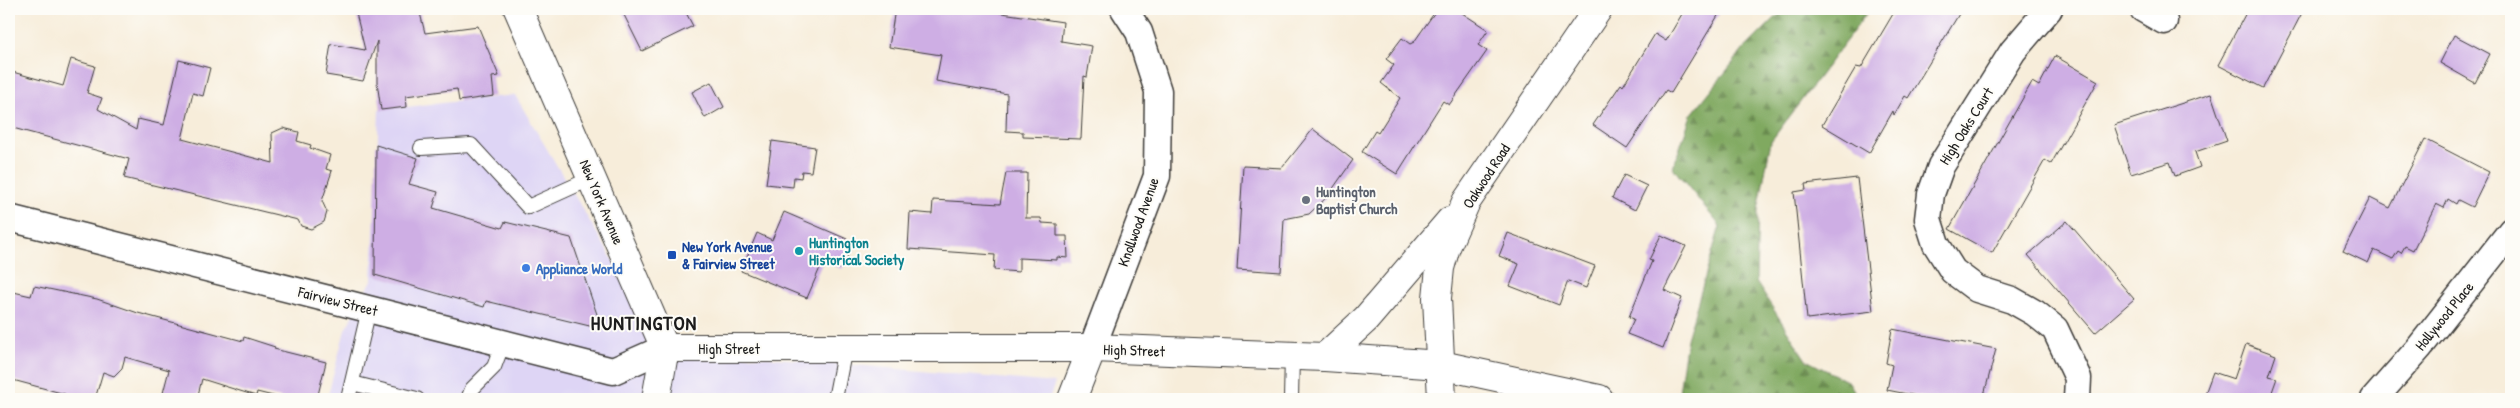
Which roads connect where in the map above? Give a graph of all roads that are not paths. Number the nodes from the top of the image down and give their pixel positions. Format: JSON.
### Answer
{"nodes":[{"id":1,"x":518,"y":9,"type":"edge"},
{"id":2,"x":1124,"y":9,"type":"edge"},
{"id":3,"x":1598,"y":9,"type":"edge"},
{"id":4,"x":2049,"y":9,"type":"edge"},
{"id":5,"x":421,"y":148,"type":"dead end"},
{"id":6,"x":592,"y":178,"type":"junction"},
{"id":7,"x":1466,"y":202,"type":"junction"},
{"id":8,"x":9,"y":218,"type":"edge"},
{"id":9,"x":2511,"y":231,"type":"edge"},
{"id":10,"x":369,"y":309,"type":"junction"},
{"id":11,"x":503,"y":344,"type":"junction"},
{"id":12,"x":665,"y":348,"type":"junction"},
{"id":13,"x":845,"y":348,"type":"junction"},
{"id":14,"x":1092,"y":348,"type":"junction"},
{"id":15,"x":1292,"y":356,"type":"junction"},
{"id":16,"x":1325,"y":357,"type":"junction"},
{"id":17,"x":1441,"y":366,"type":"junction"},
{"id":18,"x":352,"y":383,"type":"junction"},
{"id":19,"x":348,"y":399,"type":"edge"},
{"id":20,"x":417,"y":399,"type":"edge"},
{"id":21,"x":468,"y":399,"type":"edge"},
{"id":22,"x":656,"y":399,"type":"edge"},
{"id":23,"x":835,"y":399,"type":"edge"},
{"id":24,"x":1072,"y":399,"type":"edge"},
{"id":25,"x":1291,"y":399,"type":"edge"},
{"id":26,"x":1442,"y":399,"type":"edge"},
{"id":27,"x":1599,"y":399,"type":"edge"},
{"id":28,"x":2077,"y":399,"type":"edge"},
{"id":29,"x":2374,"y":399,"type":"edge"}],
"edges":[{"from":1,"to":6,"type":"main road","name":"New York Avenue"},
{"from":2,"to":14,"type":"street","name":"Knollwood Avenue"},
{"from":3,"to":7,"type":"main road","name":"Oakwood Road"},
{"from":4,"to":28,"type":"street","name":"High Oaks Court"},
{"from":5,"to":6,"type":"lane"},
{"from":6,"to":12,"type":"main road","name":"New York Avenue"},
{"from":7,"to":16,"type":"main road"},
{"from":7,"to":17,"type":"main road","name":"Oakwood Road"},
{"from":8,"to":10,"type":"street","name":"Fairview Street"},
{"from":9,"to":29,"type":"street","name":"Hollywood Place"},
{"from":10,"to":11,"type":"street","name":"Fairview Street"},
{"from":10,"to":18,"type":"lane"},
{"from":11,"to":12,"type":"street","name":"Fairview Street"},
{"from":11,"to":21,"type":"lane"},
{"from":12,"to":13,"type":"main road","name":"High Street"},
{"from":12,"to":22,"type":"main road"},
{"from":13,"to":14,"type":"main road","name":"High Street"},
{"from":13,"to":23,"type":"lane"},
{"from":14,"to":15,"type":"main road","name":"High Street"},
{"from":14,"to":24,"type":"main road"},
{"from":15,"to":16,"type":"main road","name":"High Street"},
{"from":15,"to":25,"type":"lane"},
{"from":16,"to":17,"type":"main road","name":"High Street"},
{"from":17,"to":26,"type":"main road","name":"Oakwood Road"},
{"from":17,"to":27,"type":"main road","name":"High Street"},
{"from":18,"to":19,"type":"lane"},
{"from":18,"to":20,"type":"lane"}]}
